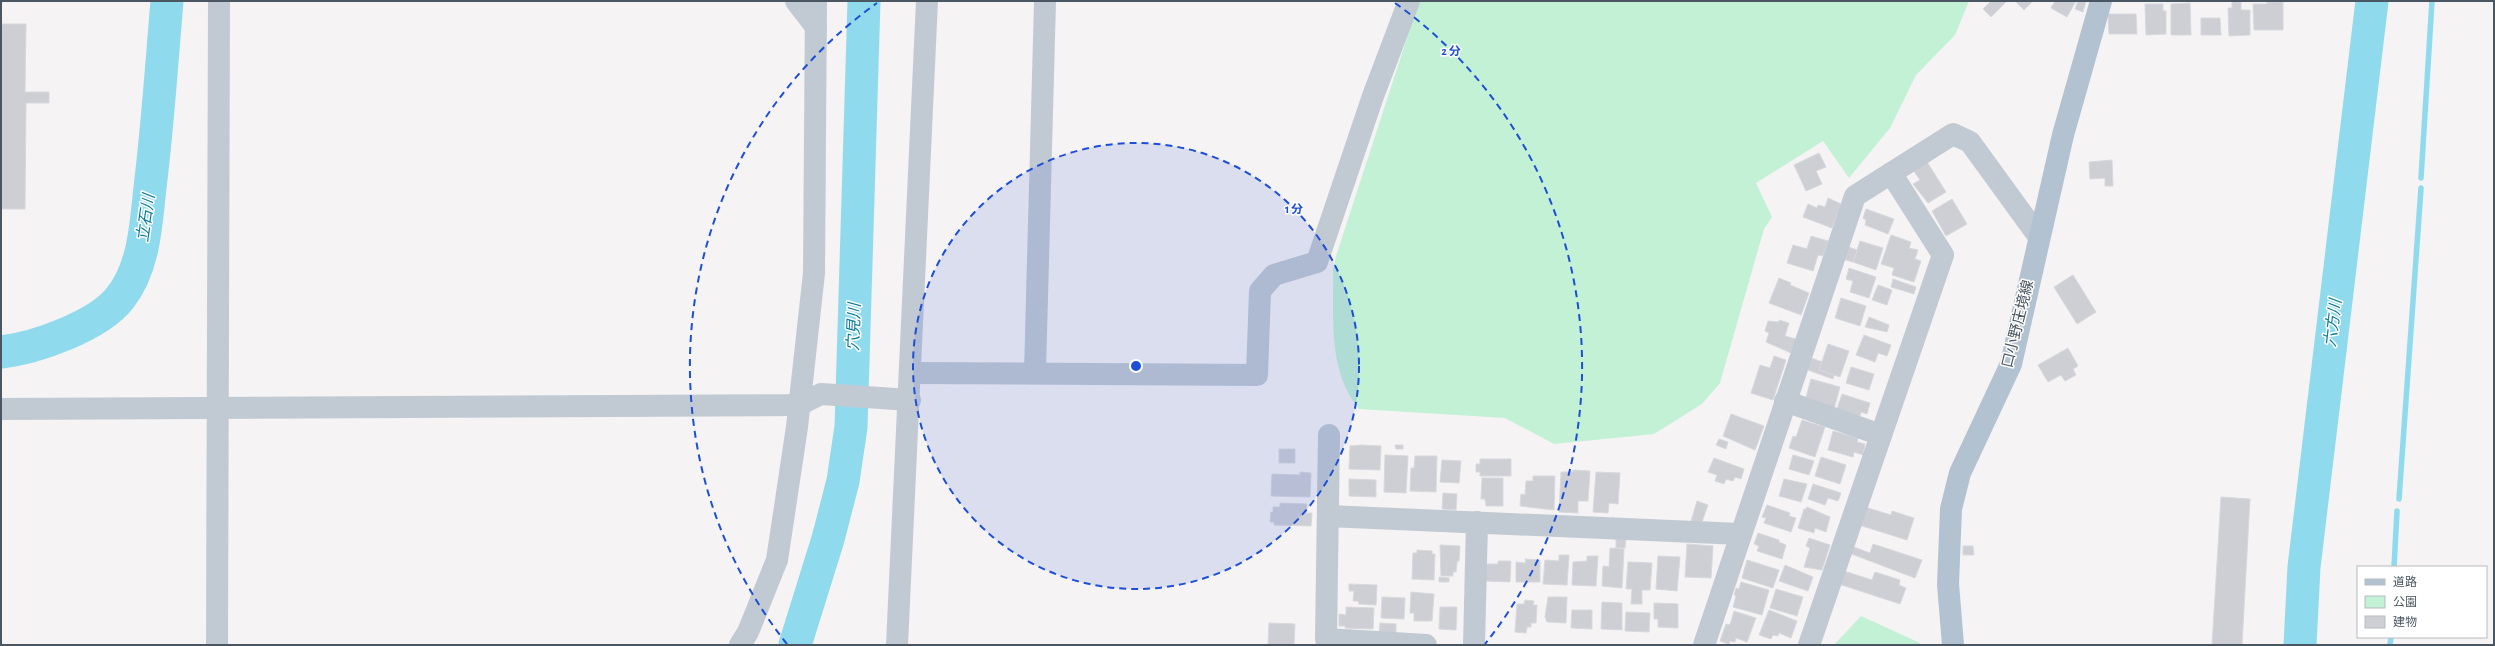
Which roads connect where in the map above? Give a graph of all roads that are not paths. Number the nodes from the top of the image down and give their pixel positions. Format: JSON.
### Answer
{"nodes":[{"id":1,"x":219,"y":1,"type":"edge"},
{"id":2,"x":796,"y":1,"type":"edge"},
{"id":3,"x":816,"y":1,"type":"edge"},
{"id":4,"x":927,"y":1,"type":"edge"},
{"id":5,"x":1045,"y":1,"type":"edge"},
{"id":6,"x":1409,"y":1,"type":"edge"},
{"id":7,"x":2101,"y":1,"type":"edge"},
{"id":8,"x":816,"y":28,"type":"junction"},
{"id":9,"x":1891,"y":173,"type":"junction"},
{"id":10,"x":2038,"y":237,"type":"junction"},
{"id":11,"x":1035,"y":372,"type":"junction"},
{"id":12,"x":911,"y":373,"type":"junction"},
{"id":13,"x":910,"y":400,"type":"junction"},
{"id":14,"x":1785,"y":401,"type":"junction"},
{"id":15,"x":799,"y":406,"type":"junction"},
{"id":16,"x":218,"y":408,"type":"junction"},
{"id":17,"x":1,"y":409,"type":"edge"},
{"id":18,"x":1329,"y":435,"type":"dead end"},
{"id":19,"x":1881,"y":435,"type":"junction"},
{"id":20,"x":1328,"y":516,"type":"junction"},
{"id":21,"x":1477,"y":522,"type":"junction"},
{"id":22,"x":1740,"y":534,"type":"junction"},
{"id":23,"x":217,"y":645,"type":"edge"},
{"id":24,"x":740,"y":645,"type":"edge"},
{"id":25,"x":897,"y":645,"type":"edge"},
{"id":26,"x":1426,"y":645,"type":"edge"},
{"id":27,"x":1474,"y":645,"type":"edge"},
{"id":28,"x":1704,"y":645,"type":"edge"},
{"id":29,"x":1810,"y":645,"type":"edge"},
{"id":30,"x":1952,"y":645,"type":"edge"}],
"edges":[{"from":1,"to":16,"type":"street"},
{"from":2,"to":8,"type":"street"},
{"from":3,"to":8,"type":"street"},
{"from":4,"to":12,"type":"street"},
{"from":5,"to":11,"type":"street"},
{"from":6,"to":11,"type":"street"},
{"from":7,"to":10,"type":"main road","name":"口小野庄境線"},
{"from":8,"to":15,"type":"street"},
{"from":9,"to":10,"type":"street"},
{"from":9,"to":14,"type":"street"},
{"from":9,"to":19,"type":"street"},
{"from":10,"to":30,"type":"main road","name":"口小野庄境線"},
{"from":11,"to":12,"type":"street"},
{"from":12,"to":13,"type":"street"},
{"from":13,"to":15,"type":"street"},
{"from":13,"to":25,"type":"street"},
{"from":14,"to":19,"type":"street"},
{"from":14,"to":22,"type":"street"},
{"from":15,"to":16,"type":"street"},
{"from":15,"to":24,"type":"street"},
{"from":16,"to":17,"type":"street"},
{"from":16,"to":23,"type":"street"},
{"from":18,"to":20,"type":"street"},
{"from":19,"to":29,"type":"street"},
{"from":20,"to":21,"type":"street"},
{"from":20,"to":26,"type":"street"},
{"from":21,"to":22,"type":"street"},
{"from":21,"to":27,"type":"street"},
{"from":22,"to":28,"type":"street"}]}
